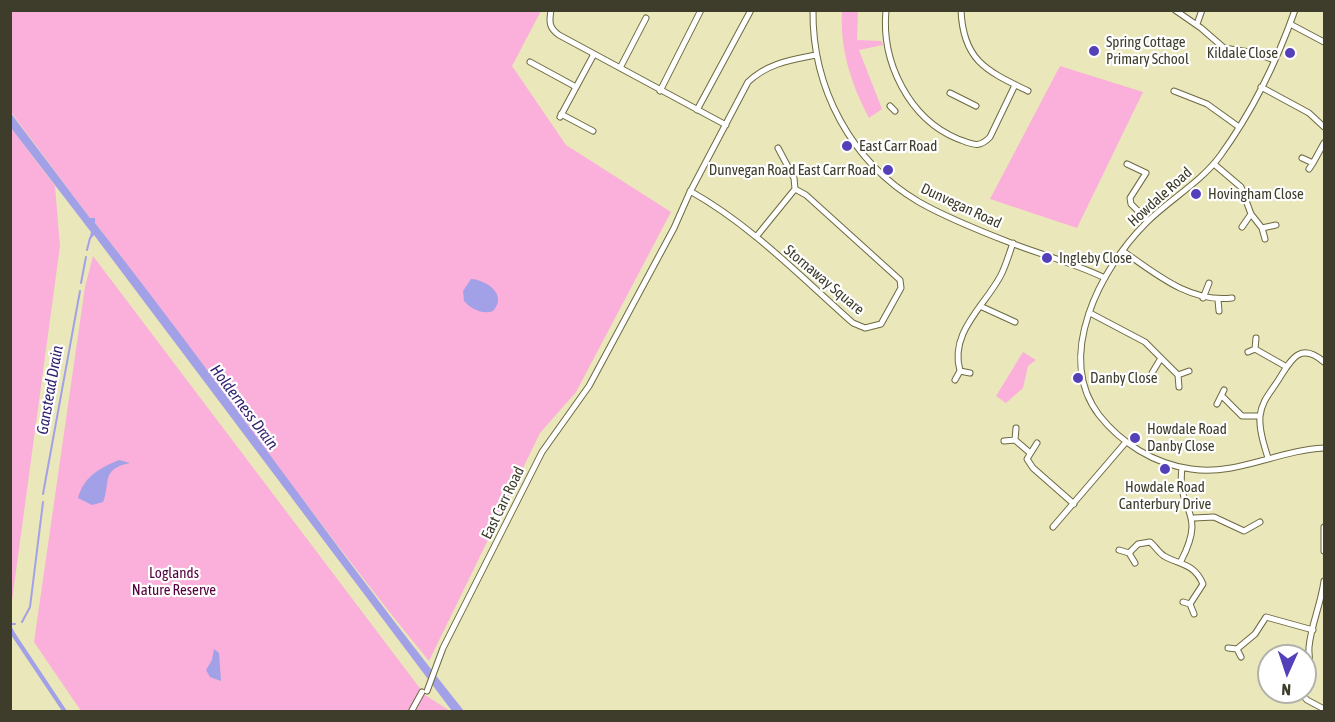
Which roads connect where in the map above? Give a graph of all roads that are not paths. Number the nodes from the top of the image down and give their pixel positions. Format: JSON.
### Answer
{"nodes":[{"id":1,"x":551,"y":10,"type":"edge"},
{"id":2,"x":701,"y":10,"type":"edge"},
{"id":3,"x":751,"y":10,"type":"edge"},
{"id":4,"x":813,"y":10,"type":"edge"},
{"id":5,"x":886,"y":10,"type":"edge"},
{"id":6,"x":961,"y":10,"type":"edge"},
{"id":7,"x":1175,"y":10,"type":"edge"},
{"id":8,"x":1202,"y":10,"type":"edge"},
{"id":9,"x":1295,"y":10,"type":"edge"},
{"id":10,"x":646,"y":18,"type":"dead end"},
{"id":11,"x":1197,"y":24,"type":"junction"},
{"id":12,"x":1290,"y":24,"type":"junction"},
{"id":13,"x":1324,"y":42,"type":"edge"},
{"id":14,"x":594,"y":54,"type":"junction"},
{"id":15,"x":816,"y":55,"type":"junction"},
{"id":16,"x":1274,"y":60,"type":"junction"},
{"id":17,"x":530,"y":62,"type":"dead end"},
{"id":18,"x":620,"y":68,"type":"junction"},
{"id":19,"x":1016,"y":85,"type":"junction"},
{"id":20,"x":576,"y":87,"type":"junction"},
{"id":21,"x":1261,"y":87,"type":"junction"},
{"id":22,"x":660,"y":91,"type":"junction"},
{"id":23,"x":1028,"y":91,"type":"dead end"},
{"id":24,"x":1174,"y":91,"type":"dead end"},
{"id":25,"x":950,"y":93,"type":"dead end"},
{"id":26,"x":890,"y":106,"type":"dead end"},
{"id":27,"x":976,"y":106,"type":"dead end"},
{"id":28,"x":697,"y":110,"type":"junction"},
{"id":29,"x":895,"y":111,"type":"dead end"},
{"id":30,"x":726,"y":125,"type":"junction"},
{"id":31,"x":1239,"y":127,"type":"junction"},
{"id":32,"x":1324,"y":127,"type":"edge"},
{"id":33,"x":593,"y":131,"type":"dead end"},
{"id":34,"x":1324,"y":143,"type":"edge"},
{"id":35,"x":774,"y":156,"type":"dead end"},
{"id":36,"x":1302,"y":158,"type":"dead end"},
{"id":37,"x":1127,"y":164,"type":"dead end"},
{"id":38,"x":1214,"y":164,"type":"junction"},
{"id":39,"x":795,"y":189,"type":"junction"},
{"id":40,"x":690,"y":191,"type":"junction"},
{"id":41,"x":1251,"y":214,"type":"junction"},
{"id":42,"x":1148,"y":221,"type":"junction"},
{"id":43,"x":1276,"y":225,"type":"dead end"},
{"id":44,"x":1242,"y":226,"type":"dead end"},
{"id":45,"x":1262,"y":228,"type":"junction"},
{"id":46,"x":756,"y":237,"type":"junction"},
{"id":47,"x":1265,"y":239,"type":"dead end"},
{"id":48,"x":1013,"y":243,"type":"junction"},
{"id":49,"x":1123,"y":251,"type":"junction"},
{"id":50,"x":1105,"y":278,"type":"junction"},
{"id":51,"x":1209,"y":283,"type":"dead end"},
{"id":52,"x":1203,"y":298,"type":"junction"},
{"id":53,"x":1232,"y":298,"type":"dead end"},
{"id":54,"x":1218,"y":300,"type":"junction"},
{"id":55,"x":980,"y":306,"type":"junction"},
{"id":56,"x":1219,"y":311,"type":"dead end"},
{"id":57,"x":1090,"y":313,"type":"junction"},
{"id":58,"x":1015,"y":322,"type":"dead end"},
{"id":59,"x":1256,"y":338,"type":"dead end"},
{"id":60,"x":1256,"y":349,"type":"junction"},
{"id":61,"x":1248,"y":352,"type":"dead end"},
{"id":62,"x":1161,"y":358,"type":"junction"},
{"id":63,"x":1324,"y":362,"type":"edge"},
{"id":64,"x":1285,"y":366,"type":"junction"},
{"id":65,"x":960,"y":371,"type":"junction"},
{"id":66,"x":1189,"y":371,"type":"dead end"},
{"id":67,"x":970,"y":373,"type":"dead end"},
{"id":68,"x":1152,"y":373,"type":"dead end"},
{"id":69,"x":1178,"y":375,"type":"junction"},
{"id":70,"x":955,"y":380,"type":"dead end"},
{"id":71,"x":1179,"y":387,"type":"dead end"},
{"id":72,"x":1224,"y":390,"type":"dead end"},
{"id":73,"x":1222,"y":397,"type":"junction"},
{"id":74,"x":1217,"y":404,"type":"dead end"},
{"id":75,"x":1260,"y":416,"type":"junction"},
{"id":76,"x":1016,"y":428,"type":"dead end"},
{"id":77,"x":1015,"y":440,"type":"junction"},
{"id":78,"x":1004,"y":441,"type":"dead end"},
{"id":79,"x":1126,"y":442,"type":"junction"},
{"id":80,"x":1037,"y":443,"type":"dead end"},
{"id":81,"x":1324,"y":448,"type":"edge"},
{"id":82,"x":1029,"y":452,"type":"junction"},
{"id":83,"x":1268,"y":458,"type":"junction"},
{"id":84,"x":1182,"y":468,"type":"junction"},
{"id":85,"x":1074,"y":504,"type":"junction"},
{"id":86,"x":1194,"y":518,"type":"junction"},
{"id":87,"x":1260,"y":522,"type":"dead end"},
{"id":88,"x":1053,"y":527,"type":"dead end"},
{"id":89,"x":1324,"y":527,"type":"edge"},
{"id":90,"x":1244,"y":531,"type":"junction"},
{"id":91,"x":1245,"y":538,"type":"dead end"},
{"id":92,"x":1119,"y":550,"type":"dead end"},
{"id":93,"x":1324,"y":551,"type":"edge"},
{"id":94,"x":1129,"y":553,"type":"junction"},
{"id":95,"x":1181,"y":561,"type":"junction"},
{"id":96,"x":1136,"y":563,"type":"dead end"},
{"id":97,"x":1324,"y":581,"type":"edge"},
{"id":98,"x":1183,"y":602,"type":"dead end"},
{"id":99,"x":1191,"y":604,"type":"junction"},
{"id":100,"x":1322,"y":611,"type":"edge"},
{"id":101,"x":1194,"y":614,"type":"dead end"},
{"id":102,"x":1312,"y":630,"type":"junction"},
{"id":103,"x":1309,"y":644,"type":"edge"},
{"id":104,"x":1228,"y":648,"type":"dead end"},
{"id":105,"x":1237,"y":650,"type":"junction"},
{"id":106,"x":1241,"y":657,"type":"dead end"},
{"id":107,"x":411,"y":711,"type":"edge"}],
"edges":[{"from":1,"to":14,"type":"street"},
{"from":2,"to":22,"type":"street"},
{"from":3,"to":28,"type":"street"},
{"from":4,"to":15,"type":"street","name":"Dunvegan Road"},
{"from":5,"to":19,"type":"street"},
{"from":6,"to":19,"type":"street"},
{"from":7,"to":11,"type":"street"},
{"from":8,"to":11,"type":"street"},
{"from":9,"to":12,"type":"street","name":"Howdale Road"},
{"from":10,"to":18,"type":"street"},
{"from":11,"to":16,"type":"street"},
{"from":12,"to":13,"type":"street"},
{"from":12,"to":16,"type":"street","name":"Howdale Road"},
{"from":14,"to":18,"type":"street"},
{"from":14,"to":20,"type":"street"},
{"from":15,"to":30,"type":"street","name":"East Carr Road"},
{"from":15,"to":48,"type":"street","name":"Dunvegan Road"},
{"from":16,"to":21,"type":"street","name":"Howdale Road"},
{"from":17,"to":20,"type":"street"},
{"from":18,"to":22,"type":"street"},
{"from":19,"to":23,"type":"street"},
{"from":20,"to":33,"type":"street"},
{"from":21,"to":31,"type":"street","name":"Howdale Road"},
{"from":21,"to":32,"type":"street"},
{"from":22,"to":28,"type":"street"},
{"from":24,"to":31,"type":"street"},
{"from":25,"to":27,"type":"street"},
{"from":26,"to":29,"type":"street"},
{"from":28,"to":30,"type":"street"},
{"from":30,"to":40,"type":"street","name":"East Carr Road"},
{"from":31,"to":38,"type":"street","name":"Howdale Road"},
{"from":34,"to":36,"type":"street"},
{"from":35,"to":39,"type":"street"},
{"from":37,"to":42,"type":"street"},
{"from":38,"to":41,"type":"street"},
{"from":38,"to":42,"type":"street","name":"Howdale Road"},
{"from":39,"to":46,"type":"street"},
{"from":39,"to":46,"type":"street","name":"Stornaway Square"},
{"from":40,"to":46,"type":"street","name":"Stornaway Square"},
{"from":40,"to":107,"type":"street","name":"East Carr Road"},
{"from":41,"to":44,"type":"street"},
{"from":41,"to":45,"type":"street"},
{"from":42,"to":49,"type":"street","name":"Howdale Road"},
{"from":43,"to":45,"type":"street"},
{"from":45,"to":47,"type":"street"},
{"from":48,"to":50,"type":"street","name":"Dunvegan Road"},
{"from":48,"to":55,"type":"street"},
{"from":49,"to":50,"type":"street","name":"Howdale Road"},
{"from":49,"to":52,"type":"street"},
{"from":50,"to":57,"type":"street","name":"Howdale Road"},
{"from":51,"to":52,"type":"street"},
{"from":52,"to":54,"type":"street"},
{"from":53,"to":54,"type":"street"},
{"from":54,"to":56,"type":"street"},
{"from":55,"to":58,"type":"street"},
{"from":55,"to":65,"type":"street"},
{"from":57,"to":62,"type":"street"},
{"from":57,"to":79,"type":"street","name":"Howdale Road"},
{"from":59,"to":60,"type":"street"},
{"from":60,"to":61,"type":"street"},
{"from":60,"to":64,"type":"street"},
{"from":62,"to":68,"type":"street"},
{"from":62,"to":69,"type":"street"},
{"from":63,"to":64,"type":"street"},
{"from":64,"to":75,"type":"street"},
{"from":65,"to":67,"type":"street"},
{"from":65,"to":70,"type":"street"},
{"from":66,"to":69,"type":"street"},
{"from":69,"to":71,"type":"street"},
{"from":72,"to":73,"type":"street"},
{"from":73,"to":74,"type":"street"},
{"from":73,"to":75,"type":"street"},
{"from":75,"to":83,"type":"street"},
{"from":76,"to":77,"type":"street"},
{"from":77,"to":78,"type":"street"},
{"from":77,"to":82,"type":"street"},
{"from":79,"to":84,"type":"street","name":"Howdale Road"},
{"from":79,"to":85,"type":"street"},
{"from":80,"to":82,"type":"street"},
{"from":81,"to":83,"type":"street","name":"Howdale Road"},
{"from":82,"to":85,"type":"street"},
{"from":83,"to":84,"type":"street","name":"Howdale Road"},
{"from":84,"to":86,"type":"street"},
{"from":85,"to":88,"type":"street"},
{"from":86,"to":90,"type":"street"},
{"from":86,"to":95,"type":"street"},
{"from":87,"to":90,"type":"street"},
{"from":89,"to":93,"type":"street"},
{"from":90,"to":91,"type":"street"},
{"from":92,"to":94,"type":"street"},
{"from":94,"to":95,"type":"street"},
{"from":94,"to":96,"type":"street"},
{"from":95,"to":99,"type":"street"},
{"from":97,"to":100,"type":"street"},
{"from":98,"to":99,"type":"street"},
{"from":99,"to":101,"type":"street"},
{"from":100,"to":102,"type":"street"},
{"from":102,"to":103,"type":"street"},
{"from":102,"to":105,"type":"street"},
{"from":104,"to":105,"type":"street"},
{"from":105,"to":106,"type":"street"}]}
